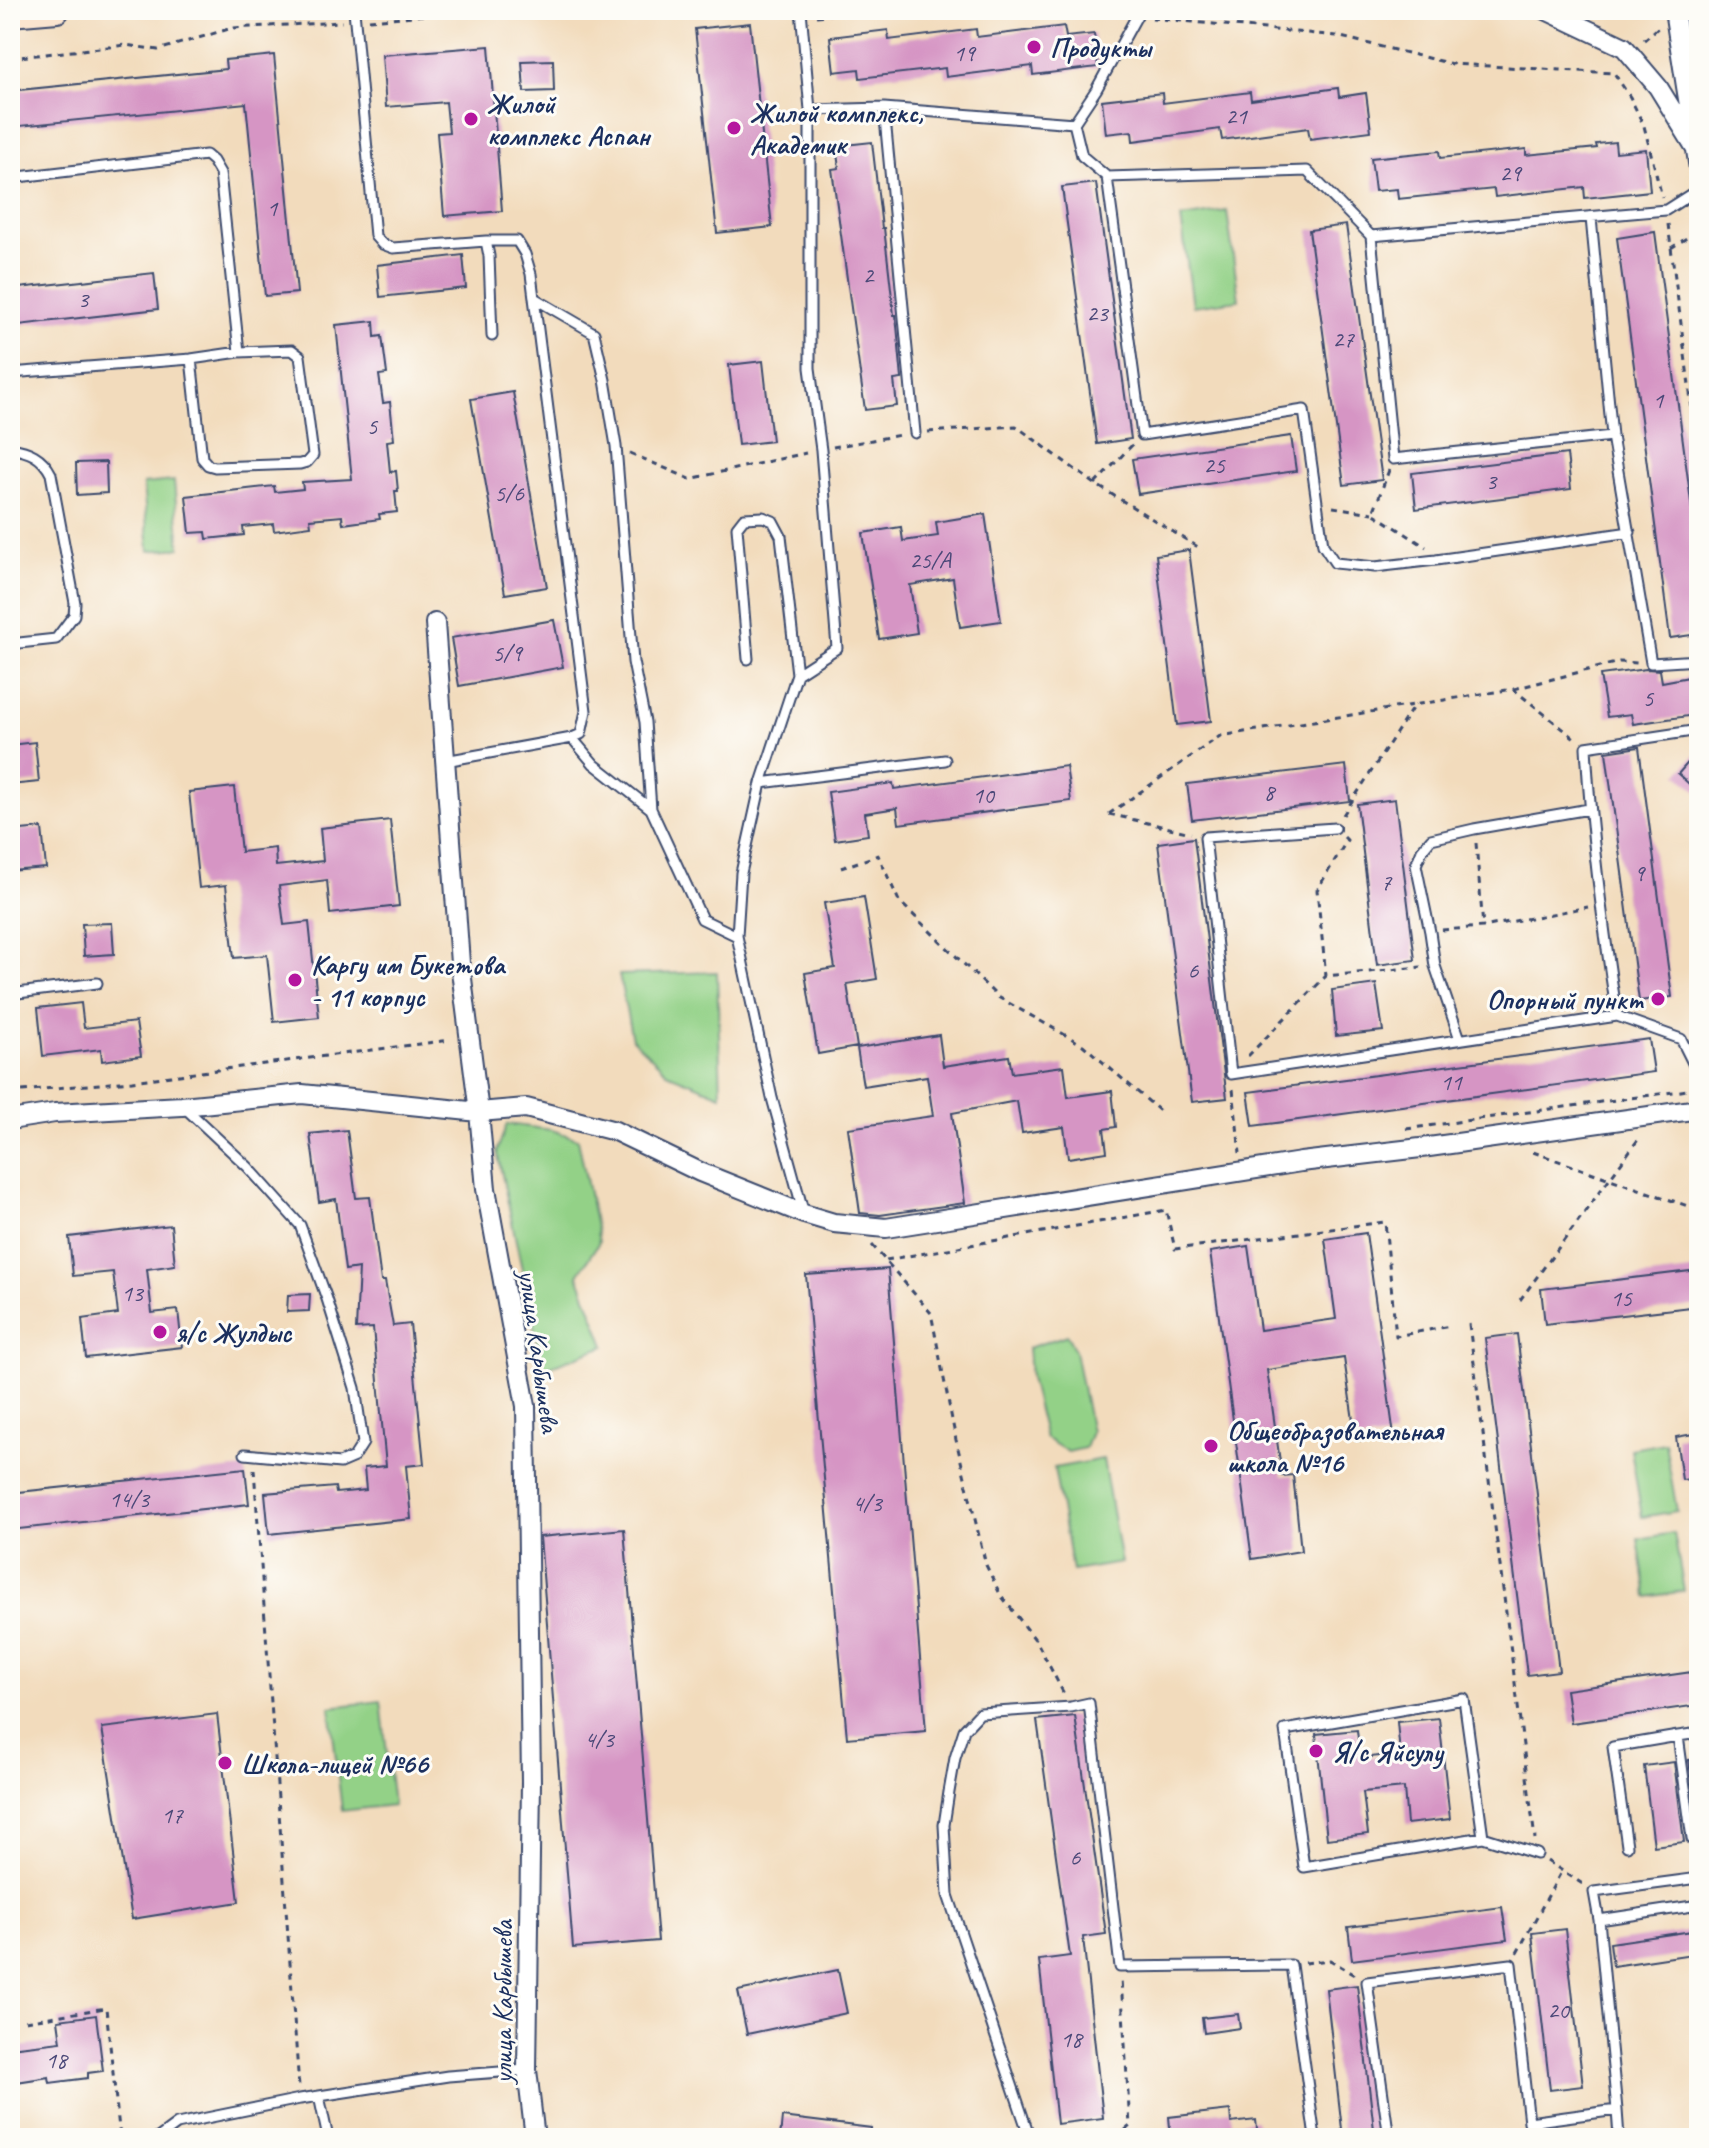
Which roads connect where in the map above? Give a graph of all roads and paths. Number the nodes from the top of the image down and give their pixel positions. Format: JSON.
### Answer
{"nodes":[{"id":1,"x":354,"y":10,"type":"edge"},
{"id":2,"x":481,"y":10,"type":"edge"},
{"id":3,"x":762,"y":10,"type":"edge"},
{"id":4,"x":876,"y":10,"type":"edge"},
{"id":5,"x":1096,"y":10,"type":"edge"},
{"id":6,"x":1546,"y":10,"type":"edge"},
{"id":7,"x":1138,"y":13,"type":"edge"},
{"id":8,"x":1674,"y":13,"type":"edge"},
{"id":9,"x":802,"y":14,"type":"edge"},
{"id":10,"x":355,"y":21,"type":"junction"},
{"id":11,"x":1629,"y":52,"type":"junction"},
{"id":12,"x":10,"y":58,"type":"edge"},
{"id":13,"x":884,"y":108,"type":"junction"},
{"id":14,"x":810,"y":110,"type":"junction"},
{"id":15,"x":1074,"y":123,"type":"junction"},
{"id":16,"x":1697,"y":138,"type":"edge"},
{"id":17,"x":1699,"y":169,"type":"edge"},
{"id":18,"x":1107,"y":177,"type":"junction"},
{"id":19,"x":10,"y":178,"type":"edge"},
{"id":20,"x":1699,"y":189,"type":"edge"},
{"id":21,"x":1666,"y":210,"type":"junction"},
{"id":22,"x":1591,"y":218,"type":"junction"},
{"id":23,"x":1699,"y":230,"type":"edge"},
{"id":24,"x":1371,"y":236,"type":"junction"},
{"id":25,"x":486,"y":241,"type":"junction"},
{"id":26,"x":1671,"y":248,"type":"junction"},
{"id":27,"x":534,"y":298,"type":"junction"},
{"id":28,"x":492,"y":336,"type":"dead end"},
{"id":29,"x":239,"y":352,"type":"junction"},
{"id":30,"x":191,"y":359,"type":"junction"},
{"id":31,"x":10,"y":373,"type":"edge"},
{"id":32,"x":915,"y":433,"type":"junction"},
{"id":33,"x":1142,"y":435,"type":"junction"},
{"id":34,"x":1612,"y":436,"type":"junction"},
{"id":35,"x":616,"y":446,"type":"junction"},
{"id":36,"x":10,"y":448,"type":"edge"},
{"id":37,"x":821,"y":450,"type":"junction"},
{"id":38,"x":1393,"y":459,"type":"junction"},
{"id":39,"x":1699,"y":462,"type":"edge"},
{"id":40,"x":1095,"y":484,"type":"junction"},
{"id":41,"x":1317,"y":505,"type":"junction"},
{"id":42,"x":1373,"y":513,"type":"junction"},
{"id":43,"x":1630,"y":532,"type":"junction"},
{"id":44,"x":1198,"y":547,"type":"dead end"},
{"id":45,"x":1444,"y":559,"type":"junction"},
{"id":46,"x":435,"y":623,"type":"dead end"},
{"id":47,"x":10,"y":644,"type":"edge"},
{"id":48,"x":748,"y":659,"type":"dead end"},
{"id":49,"x":1699,"y":660,"type":"edge"},
{"id":50,"x":1651,"y":663,"type":"junction"},
{"id":51,"x":797,"y":674,"type":"junction"},
{"id":52,"x":1513,"y":689,"type":"junction"},
{"id":53,"x":1415,"y":704,"type":"junction"},
{"id":54,"x":1699,"y":730,"type":"edge"},
{"id":55,"x":572,"y":738,"type":"junction"},
{"id":56,"x":1586,"y":747,"type":"junction"},
{"id":57,"x":945,"y":760,"type":"dead end"},
{"id":58,"x":445,"y":761,"type":"junction"},
{"id":59,"x":761,"y":783,"type":"junction"},
{"id":60,"x":651,"y":809,"type":"junction"},
{"id":61,"x":1589,"y":809,"type":"junction"},
{"id":62,"x":1335,"y":828,"type":"junction"},
{"id":63,"x":1474,"y":829,"type":"junction"},
{"id":64,"x":1205,"y":837,"type":"junction"},
{"id":65,"x":841,"y":868,"type":"dead end"},
{"id":66,"x":1600,"y":904,"type":"junction"},
{"id":67,"x":1483,"y":927,"type":"junction"},
{"id":68,"x":1430,"y":932,"type":"junction"},
{"id":69,"x":737,"y":936,"type":"junction"},
{"id":70,"x":1435,"y":966,"type":"junction"},
{"id":71,"x":1326,"y":976,"type":"junction"},
{"id":72,"x":97,"y":983,"type":"dead end"},
{"id":73,"x":10,"y":994,"type":"edge"},
{"id":74,"x":1617,"y":1016,"type":"junction"},
{"id":75,"x":469,"y":1038,"type":"junction"},
{"id":76,"x":1460,"y":1039,"type":"junction"},
{"id":77,"x":1231,"y":1074,"type":"junction"},
{"id":78,"x":1699,"y":1075,"type":"edge"},
{"id":79,"x":1699,"y":1088,"type":"edge"},
{"id":80,"x":10,"y":1092,"type":"edge"},
{"id":81,"x":182,"y":1106,"type":"junction"},
{"id":82,"x":1699,"y":1109,"type":"edge"},
{"id":83,"x":479,"y":1112,"type":"junction"},
{"id":84,"x":1161,"y":1112,"type":"dead end"},
{"id":85,"x":1657,"y":1115,"type":"junction"},
{"id":86,"x":10,"y":1120,"type":"edge"},
{"id":87,"x":1398,"y":1131,"type":"dead end"},
{"id":88,"x":1535,"y":1152,"type":"dead end"},
{"id":89,"x":1240,"y":1153,"type":"dead end"},
{"id":90,"x":1608,"y":1178,"type":"junction"},
{"id":91,"x":1699,"y":1210,"type":"edge"},
{"id":92,"x":804,"y":1214,"type":"junction"},
{"id":93,"x":852,"y":1225,"type":"junction"},
{"id":94,"x":886,"y":1260,"type":"junction"},
{"id":95,"x":1520,"y":1300,"type":"dead end"},
{"id":96,"x":1469,"y":1324,"type":"dead end"},
{"id":97,"x":1450,"y":1326,"type":"dead end"},
{"id":98,"x":249,"y":1454,"type":"joint"},
{"id":99,"x":1071,"y":1707,"type":"junction"},
{"id":100,"x":1699,"y":1733,"type":"edge"},
{"id":101,"x":1678,"y":1736,"type":"junction"},
{"id":102,"x":1483,"y":1837,"type":"junction"},
{"id":103,"x":1699,"y":1838,"type":"edge"},
{"id":104,"x":1627,"y":1846,"type":"dead end"},
{"id":105,"x":1537,"y":1854,"type":"junction"},
{"id":106,"x":1562,"y":1871,"type":"junction"},
{"id":107,"x":1699,"y":1878,"type":"edge"},
{"id":108,"x":1594,"y":1892,"type":"junction"},
{"id":109,"x":1699,"y":1905,"type":"edge"},
{"id":110,"x":1599,"y":1920,"type":"junction"},
{"id":111,"x":1511,"y":1964,"type":"junction"},
{"id":112,"x":1291,"y":1965,"type":"junction"},
{"id":113,"x":1120,"y":1967,"type":"junction"},
{"id":114,"x":1367,"y":1982,"type":"junction"},
{"id":115,"x":25,"y":2021,"type":"dead end"},
{"id":116,"x":527,"y":2070,"type":"junction"},
{"id":117,"x":319,"y":2096,"type":"junction"},
{"id":118,"x":300,"y":2099,"type":"junction"},
{"id":119,"x":1617,"y":2110,"type":"junction"},
{"id":120,"x":120,"y":2138,"type":"edge"},
{"id":121,"x":158,"y":2138,"type":"edge"},
{"id":122,"x":328,"y":2138,"type":"edge"},
{"id":123,"x":535,"y":2138,"type":"edge"},
{"id":124,"x":1030,"y":2138,"type":"edge"},
{"id":125,"x":1116,"y":2138,"type":"edge"},
{"id":126,"x":1315,"y":2138,"type":"edge"},
{"id":127,"x":1389,"y":2138,"type":"edge"},
{"id":128,"x":1619,"y":2138,"type":"edge"}],
"edges":[{"from":1,"to":10,"type":"lane"},
{"from":2,"to":10,"type":"path"},
{"from":3,"to":9,"type":"path"},
{"from":4,"to":9,"type":"path"},
{"from":5,"to":7,"type":"path"},
{"from":6,"to":11,"type":"street"},
{"from":7,"to":15,"type":"lane"},
{"from":7,"to":21,"type":"path"},
{"from":8,"to":11,"type":"path"},
{"from":8,"to":16,"type":"street"},
{"from":9,"to":14,"type":"lane"},
{"from":10,"to":12,"type":"path"},
{"from":10,"to":25,"type":"lane"},
{"from":11,"to":16,"type":"street"},
{"from":13,"to":14,"type":"lane"},
{"from":13,"to":15,"type":"lane"},
{"from":13,"to":32,"type":"lane"},
{"from":14,"to":37,"type":"lane"},
{"from":15,"to":18,"type":"lane"},
{"from":16,"to":17,"type":"street"},
{"from":18,"to":24,"type":"lane"},
{"from":18,"to":33,"type":"lane"},
{"from":19,"to":29,"type":"lane"},
{"from":20,"to":21,"type":"lane"},
{"from":21,"to":22,"type":"lane"},
{"from":21,"to":26,"type":"path"},
{"from":22,"to":24,"type":"lane"},
{"from":22,"to":34,"type":"lane"},
{"from":23,"to":26,"type":"path"},
{"from":24,"to":38,"type":"lane"},
{"from":25,"to":27,"type":"lane"},
{"from":25,"to":28,"type":"lane"},
{"from":26,"to":39,"type":"path"},
{"from":27,"to":35,"type":"lane"},
{"from":27,"to":55,"type":"lane"},
{"from":29,"to":30,"type":"lane"},
{"from":29,"to":30,"type":"lane"},
{"from":30,"to":31,"type":"lane"},
{"from":32,"to":37,"type":"path"},
{"from":32,"to":40,"type":"path"},
{"from":33,"to":40,"type":"path"},
{"from":33,"to":41,"type":"lane"},
{"from":34,"to":38,"type":"lane"},
{"from":34,"to":43,"type":"lane"},
{"from":35,"to":37,"type":"path"},
{"from":35,"to":60,"type":"lane"},
{"from":36,"to":47,"type":"lane"},
{"from":37,"to":51,"type":"lane"},
{"from":38,"to":42,"type":"path"},
{"from":40,"to":44,"type":"path"},
{"from":41,"to":42,"type":"path"},
{"from":41,"to":45,"type":"lane"},
{"from":42,"to":45,"type":"path"},
{"from":43,"to":45,"type":"lane"},
{"from":43,"to":50,"type":"lane"},
{"from":46,"to":58,"type":"street","name":"улица Карбышева"},
{"from":48,"to":51,"type":"lane"},
{"from":49,"to":50,"type":"lane"},
{"from":50,"to":52,"type":"path"},
{"from":51,"to":59,"type":"lane"},
{"from":52,"to":53,"type":"path"},
{"from":52,"to":56,"type":"path"},
{"from":53,"to":62,"type":"path"},
{"from":53,"to":64,"type":"path"},
{"from":54,"to":56,"type":"lane"},
{"from":55,"to":58,"type":"lane"},
{"from":55,"to":60,"type":"lane"},
{"from":56,"to":61,"type":"lane"},
{"from":57,"to":59,"type":"lane"},
{"from":58,"to":75,"type":"street","name":"улица Карбышева"},
{"from":59,"to":69,"type":"lane"},
{"from":60,"to":69,"type":"lane"},
{"from":61,"to":63,"type":"lane"},
{"from":61,"to":66,"type":"lane"},
{"from":62,"to":64,"type":"lane"},
{"from":62,"to":71,"type":"path"},
{"from":63,"to":67,"type":"path"},
{"from":63,"to":68,"type":"lane"},
{"from":64,"to":77,"type":"lane"},
{"from":65,"to":84,"type":"path"},
{"from":66,"to":67,"type":"path"},
{"from":66,"to":74,"type":"lane"},
{"from":67,"to":68,"type":"path"},
{"from":68,"to":70,"type":"lane"},
{"from":69,"to":92,"type":"lane"},
{"from":70,"to":71,"type":"path"},
{"from":70,"to":76,"type":"lane"},
{"from":71,"to":77,"type":"path"},
{"from":72,"to":73,"type":"lane"},
{"from":74,"to":76,"type":"lane"},
{"from":74,"to":78,"type":"lane"},
{"from":75,"to":80,"type":"path"},
{"from":75,"to":83,"type":"street","name":"улица Карбышева"},
{"from":76,"to":77,"type":"lane"},
{"from":77,"to":89,"type":"path"},
{"from":79,"to":87,"type":"path"},
{"from":81,"to":83,"type":"street"},
{"from":81,"to":86,"type":"street"},
{"from":81,"to":98,"type":"lane"},
{"from":82,"to":85,"type":"street"},
{"from":83,"to":92,"type":"street"},
{"from":83,"to":116,"type":"street","name":"улица Карбышева"},
{"from":85,"to":90,"type":"path"},
{"from":85,"to":93,"type":"street"},
{"from":88,"to":90,"type":"path"},
{"from":90,"to":91,"type":"path"},
{"from":90,"to":95,"type":"path"},
{"from":92,"to":93,"type":"street"},
{"from":93,"to":94,"type":"path"},
{"from":94,"to":97,"type":"path"},
{"from":94,"to":99,"type":"path"},
{"from":96,"to":105,"type":"path"},
{"from":98,"to":118,"type":"path"},
{"from":99,"to":113,"type":"lane"},
{"from":99,"to":124,"type":"lane"},
{"from":100,"to":101,"type":"lane"},
{"from":101,"to":103,"type":"lane"},
{"from":101,"to":104,"type":"lane"},
{"from":102,"to":102,"type":"lane"},
{"from":102,"to":105,"type":"lane"},
{"from":105,"to":106,"type":"path"},
{"from":106,"to":108,"type":"path"},
{"from":106,"to":111,"type":"path"},
{"from":107,"to":108,"type":"lane"},
{"from":108,"to":110,"type":"lane"},
{"from":109,"to":110,"type":"lane"},
{"from":110,"to":119,"type":"lane"},
{"from":111,"to":114,"type":"lane"},
{"from":111,"to":119,"type":"lane"},
{"from":112,"to":113,"type":"lane"},
{"from":112,"to":114,"type":"path"},
{"from":112,"to":126,"type":"lane"},
{"from":113,"to":125,"type":"path"},
{"from":114,"to":127,"type":"lane"},
{"from":115,"to":120,"type":"path"},
{"from":116,"to":117,"type":"lane"},
{"from":116,"to":123,"type":"street","name":"улица Карбышева"},
{"from":117,"to":118,"type":"lane"},
{"from":117,"to":122,"type":"lane"},
{"from":118,"to":121,"type":"lane"},
{"from":119,"to":128,"type":"lane"}]}
